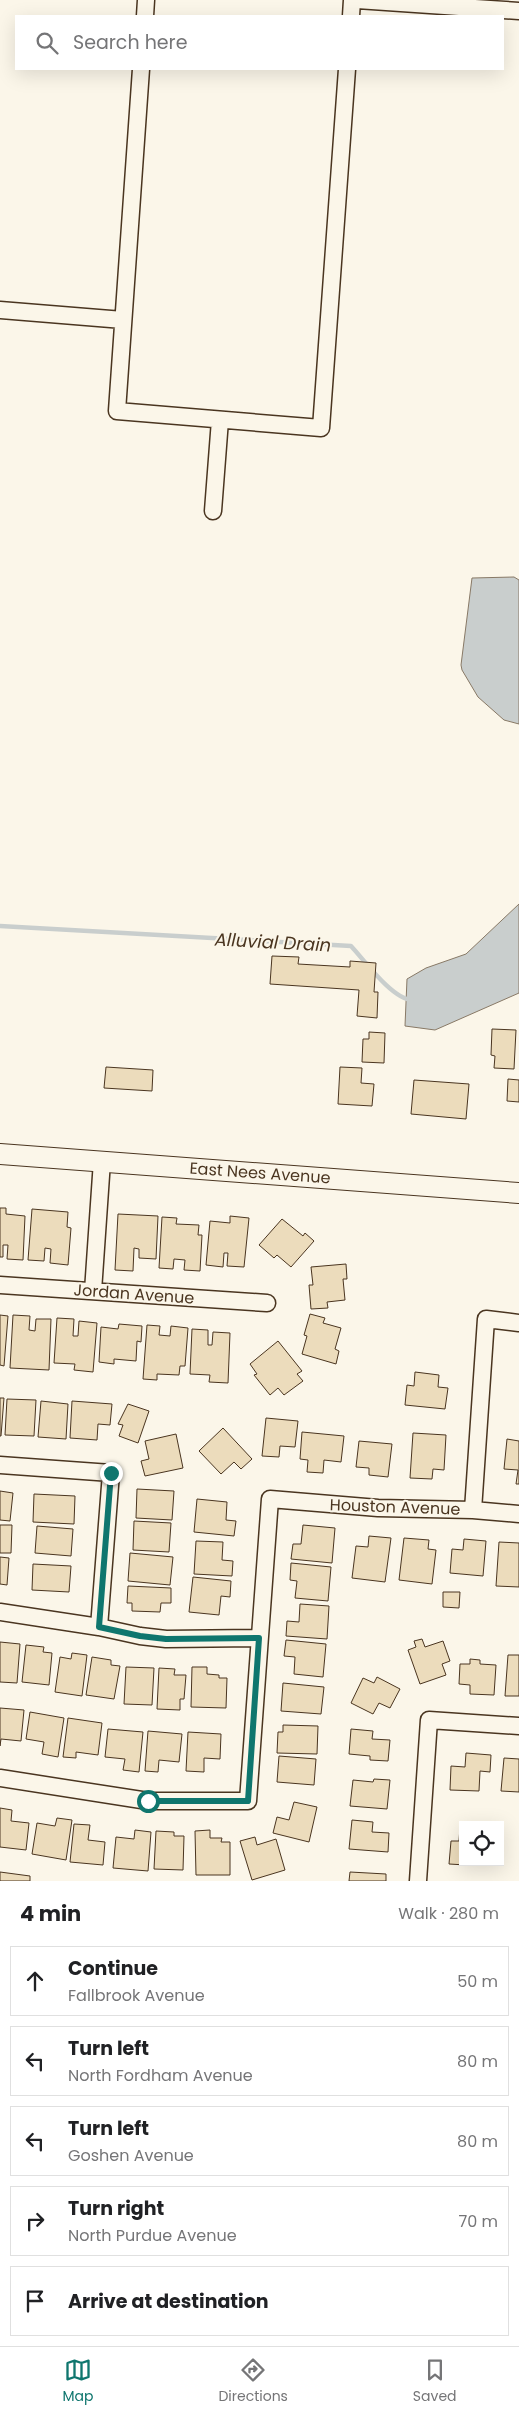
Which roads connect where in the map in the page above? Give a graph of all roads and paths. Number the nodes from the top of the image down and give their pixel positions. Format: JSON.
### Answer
{"nodes":[{"id":1,"x":146,"y":0,"type":"edge"},
{"id":2,"x":352,"y":0,"type":"edge"},
{"id":3,"x":357,"y":0,"type":"edge"},
{"id":4,"x":519,"y":11,"type":"edge"},
{"id":5,"x":145,"y":15,"type":"edge"},
{"id":6,"x":351,"y":15,"type":"edge"},
{"id":7,"x":141,"y":70,"type":"edge"},
{"id":8,"x":347,"y":70,"type":"edge"},
{"id":9,"x":0,"y":310,"type":"edge"},
{"id":10,"x":123,"y":320,"type":"junction"},
{"id":11,"x":220,"y":420,"type":"junction"},
{"id":12,"x":213,"y":511,"type":"dead end"},
{"id":13,"x":0,"y":1154,"type":"edge"},
{"id":14,"x":102,"y":1161,"type":"junction"},
{"id":15,"x":519,"y":1193,"type":"edge"},
{"id":16,"x":0,"y":1285,"type":"edge"},
{"id":17,"x":93,"y":1291,"type":"junction"},
{"id":18,"x":267,"y":1303,"type":"dead end"},
{"id":19,"x":519,"y":1323,"type":"edge"},
{"id":20,"x":0,"y":1465,"type":"edge"},
{"id":21,"x":473,"y":1510,"type":"junction"},
{"id":22,"x":519,"y":1514,"type":"edge"},
{"id":23,"x":0,"y":1612,"type":"edge"},
{"id":24,"x":99,"y":1627,"type":"junction"},
{"id":25,"x":259,"y":1638,"type":"junction"},
{"id":26,"x":519,"y":1726,"type":"edge"},
{"id":27,"x":0,"y":1778,"type":"edge"},
{"id":28,"x":418,"y":1881,"type":"edge"}],
"edges":[{"from":1,"to":5,"type":"street"},
{"from":2,"to":6,"type":"street"},
{"from":3,"to":4,"type":"street"},
{"from":7,"to":10,"type":"street"},
{"from":8,"to":11,"type":"street"},
{"from":9,"to":10,"type":"street"},
{"from":10,"to":11,"type":"street"},
{"from":11,"to":12,"type":"street"},
{"from":13,"to":14,"type":"main road","name":"East Nees Avenue"},
{"from":14,"to":15,"type":"main road","name":"East Nees Avenue"},
{"from":14,"to":17,"type":"street"},
{"from":16,"to":17,"type":"street","name":"Jordan Avenue"},
{"from":17,"to":18,"type":"street","name":"Jordan Avenue"},
{"from":19,"to":21,"type":"street"},
{"from":20,"to":24,"type":"street"},
{"from":21,"to":22,"type":"street","name":"Houston Avenue"},
{"from":21,"to":25,"type":"street","name":"Houston Avenue"},
{"from":23,"to":24,"type":"street"},
{"from":24,"to":25,"type":"street"},
{"from":25,"to":27,"type":"street"},
{"from":26,"to":28,"type":"street"}]}
